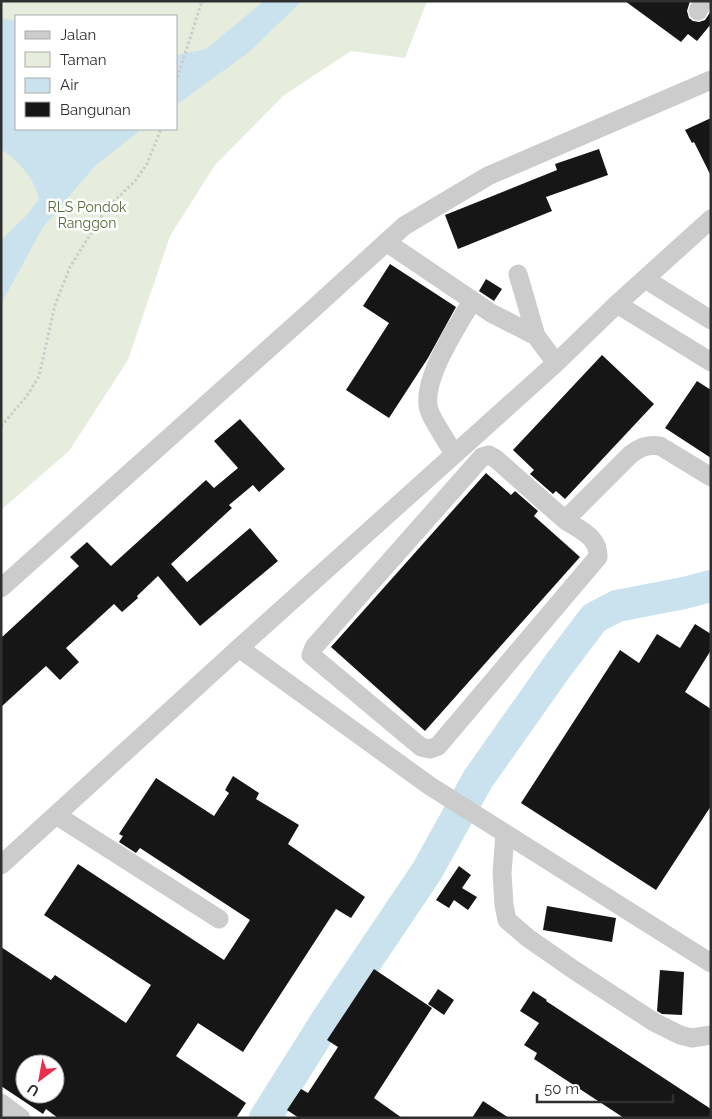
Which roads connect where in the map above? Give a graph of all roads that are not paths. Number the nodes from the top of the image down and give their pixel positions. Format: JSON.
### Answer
{"nodes":[{"id":1,"x":711,"y":80,"type":"edge"},
{"id":2,"x":711,"y":219,"type":"edge"},
{"id":3,"x":386,"y":242,"type":"junction"},
{"id":4,"x":518,"y":274,"type":"dead end"},
{"id":5,"x":645,"y":279,"type":"junction"},
{"id":6,"x":472,"y":301,"type":"junction"},
{"id":7,"x":617,"y":304,"type":"junction"},
{"id":8,"x":711,"y":320,"type":"edge"},
{"id":9,"x":536,"y":336,"type":"junction"},
{"id":10,"x":711,"y":362,"type":"edge"},
{"id":11,"x":556,"y":363,"type":"junction"},
{"id":12,"x":454,"y":454,"type":"junction"},
{"id":13,"x":711,"y":477,"type":"edge"},
{"id":14,"x":565,"y":520,"type":"junction"},
{"id":15,"x":1,"y":588,"type":"edge"},
{"id":16,"x":239,"y":648,"type":"junction"},
{"id":17,"x":56,"y":815,"type":"junction"},
{"id":18,"x":505,"y":834,"type":"junction"},
{"id":19,"x":1,"y":865,"type":"edge"},
{"id":20,"x":219,"y":919,"type":"dead end"},
{"id":21,"x":711,"y":963,"type":"edge"},
{"id":22,"x":711,"y":1035,"type":"edge"},
{"id":23,"x":1,"y":1103,"type":"edge"},
{"id":24,"x":21,"y":1118,"type":"edge"}],
"edges":[{"from":1,"to":3,"type":"lane"},
{"from":2,"to":5,"type":"lane"},
{"from":3,"to":6,"type":"lane"},
{"from":3,"to":15,"type":"lane"},
{"from":4,"to":9,"type":"lane"},
{"from":5,"to":7,"type":"lane"},
{"from":5,"to":8,"type":"lane"},
{"from":6,"to":9,"type":"lane"},
{"from":6,"to":12,"type":"lane"},
{"from":7,"to":10,"type":"lane"},
{"from":7,"to":11,"type":"lane"},
{"from":9,"to":11,"type":"lane"},
{"from":11,"to":12,"type":"lane"},
{"from":12,"to":16,"type":"lane"},
{"from":13,"to":14,"type":"lane"},
{"from":14,"to":14,"type":"lane"},
{"from":16,"to":17,"type":"lane"},
{"from":16,"to":18,"type":"lane"},
{"from":17,"to":19,"type":"lane"},
{"from":17,"to":20,"type":"lane"},
{"from":18,"to":21,"type":"lane"},
{"from":18,"to":22,"type":"lane"},
{"from":23,"to":24,"type":"lane"}]}
